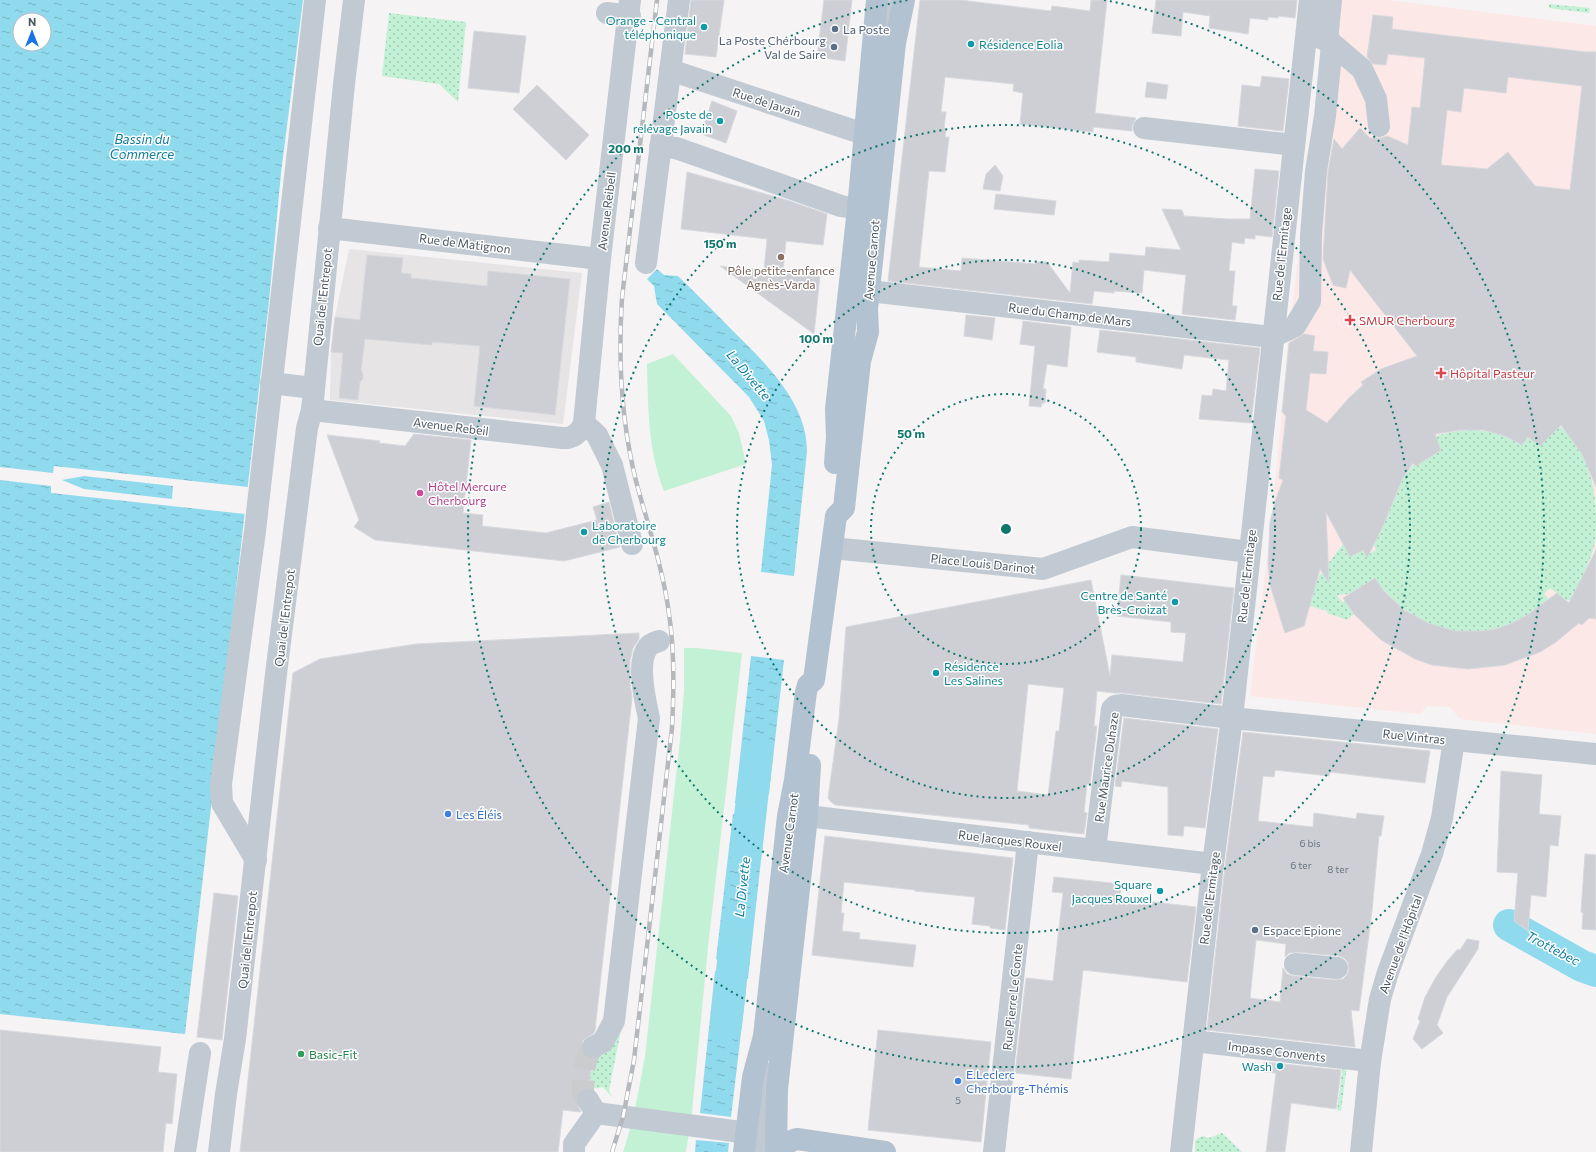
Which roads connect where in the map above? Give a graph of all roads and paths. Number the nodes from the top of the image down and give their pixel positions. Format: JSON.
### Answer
{"nodes":[{"id":1,"x":315,"y":0,"type":"edge"},
{"id":2,"x":354,"y":0,"type":"edge"},
{"id":3,"x":370,"y":0,"type":"edge"},
{"id":4,"x":679,"y":0,"type":"edge"},
{"id":5,"x":877,"y":0,"type":"edge"},
{"id":6,"x":891,"y":0,"type":"edge"},
{"id":7,"x":904,"y":0,"type":"edge"},
{"id":8,"x":1310,"y":0,"type":"edge"},
{"id":9,"x":1331,"y":0,"type":"edge"},
{"id":10,"x":630,"y":8,"type":"edge"},
{"id":11,"x":607,"y":13,"type":"dead end"},
{"id":12,"x":1306,"y":34,"type":"junction"},
{"id":13,"x":1330,"y":42,"type":"junction"},
{"id":14,"x":670,"y":70,"type":"junction"},
{"id":15,"x":344,"y":84,"type":"junction"},
{"id":16,"x":1379,"y":126,"type":"dead end"},
{"id":17,"x":1144,"y":128,"type":"dead end"},
{"id":18,"x":864,"y":134,"type":"junction"},
{"id":19,"x":1294,"y":145,"type":"junction"},
{"id":20,"x":660,"y":147,"type":"junction"},
{"id":21,"x":858,"y":209,"type":"junction"},
{"id":22,"x":329,"y":228,"type":"junction"},
{"id":23,"x":600,"y":259,"type":"junction"},
{"id":24,"x":646,"y":263,"type":"dead end"},
{"id":25,"x":868,"y":291,"type":"junction"},
{"id":26,"x":1272,"y":337,"type":"junction"},
{"id":27,"x":271,"y":383,"type":"junction"},
{"id":28,"x":313,"y":388,"type":"junction"},
{"id":29,"x":312,"y":410,"type":"junction"},
{"id":30,"x":853,"y":433,"type":"junction"},
{"id":31,"x":577,"y":435,"type":"junction"},
{"id":32,"x":836,"y":516,"type":"junction"},
{"id":33,"x":632,"y":544,"type":"dead end"},
{"id":34,"x":832,"y":548,"type":"junction"},
{"id":35,"x":1249,"y":552,"type":"junction"},
{"id":36,"x":659,"y":641,"type":"dead end"},
{"id":37,"x":814,"y":680,"type":"junction"},
{"id":38,"x":1232,"y":718,"type":"junction"},
{"id":39,"x":1454,"y":740,"type":"junction"},
{"id":40,"x":1596,"y":754,"type":"edge"},
{"id":41,"x":807,"y":816,"type":"junction"},
{"id":42,"x":1028,"y":842,"type":"junction"},
{"id":43,"x":1096,"y":850,"type":"junction"},
{"id":44,"x":256,"y":860,"type":"junction"},
{"id":45,"x":1213,"y":864,"type":"junction"},
{"id":46,"x":1295,"y":964,"type":"dead end"},
{"id":47,"x":1337,"y":968,"type":"dead end"},
{"id":48,"x":1193,"y":1041,"type":"junction"},
{"id":49,"x":593,"y":1047,"type":"tunnel mouth"},
{"id":50,"x":200,"y":1053,"type":"dead end"},
{"id":51,"x":1361,"y":1060,"type":"dead end"},
{"id":52,"x":224,"y":1111,"type":"junction"},
{"id":53,"x":763,"y":1145,"type":"edge"},
{"id":54,"x":185,"y":1152,"type":"edge"},
{"id":55,"x":207,"y":1152,"type":"edge"},
{"id":56,"x":219,"y":1152,"type":"edge"},
{"id":57,"x":574,"y":1152,"type":"edge"},
{"id":58,"x":885,"y":1152,"type":"edge"},
{"id":59,"x":994,"y":1152,"type":"edge"},
{"id":60,"x":1181,"y":1152,"type":"edge"},
{"id":61,"x":1361,"y":1152,"type":"edge"}],
"edges":[{"from":1,"to":27,"type":"street"},
{"from":2,"to":15,"type":"street","name":"Quai de l'Entrepot"},
{"from":3,"to":15,"type":"street","name":"Quai de l'Entrepot"},
{"from":4,"to":14,"type":"street"},
{"from":5,"to":18,"type":"main road","name":"Avenue Carnot"},
{"from":6,"to":30,"type":"street"},
{"from":7,"to":25,"type":"main road","name":"Avenue Carnot"},
{"from":8,"to":12,"type":"street","name":"Rue de l'Ermitage"},
{"from":9,"to":13,"type":"street"},
{"from":10,"to":11,"type":"street"},
{"from":10,"to":23,"type":"street","name":"Avenue Reibell"},
{"from":12,"to":13,"type":"street"},
{"from":12,"to":19,"type":"street","name":"Rue de l'Ermitage"},
{"from":13,"to":16,"type":"street"},
{"from":13,"to":26,"type":"street"},
{"from":14,"to":18,"type":"street","name":"Rue de Javain"},
{"from":14,"to":20,"type":"street"},
{"from":15,"to":22,"type":"street","name":"Quai de l'Entrepot"},
{"from":17,"to":19,"type":"street"},
{"from":18,"to":21,"type":"main road","name":"Avenue Carnot"},
{"from":19,"to":26,"type":"street","name":"Rue de l'Ermitage"},
{"from":20,"to":21,"type":"street"},
{"from":20,"to":24,"type":"street"},
{"from":21,"to":32,"type":"main road","name":"Avenue Carnot"},
{"from":22,"to":23,"type":"street","name":"Rue de Matignon"},
{"from":22,"to":28,"type":"street","name":"Quai de l'Entrepot"},
{"from":23,"to":31,"type":"street","name":"Avenue Reibell"},
{"from":25,"to":26,"type":"street","name":"Rue du Champ de Mars"},
{"from":25,"to":30,"type":"main road","name":"Avenue Carnot"},
{"from":26,"to":35,"type":"street","name":"Rue de l'Ermitage"},
{"from":27,"to":28,"type":"street"},
{"from":27,"to":44,"type":"street"},
{"from":28,"to":29,"type":"street","name":"Quai de l'Entrepot"},
{"from":29,"to":31,"type":"street","name":"Avenue Rebeil"},
{"from":29,"to":44,"type":"street","name":"Quai de l'Entrepot"},
{"from":30,"to":32,"type":"main road","name":"Avenue Carnot"},
{"from":31,"to":33,"type":"street"},
{"from":32,"to":34,"type":"main road","name":"Avenue Carnot"},
{"from":34,"to":35,"type":"street","name":"Place Louis Darinot"},
{"from":34,"to":37,"type":"main road","name":"Avenue Carnot"},
{"from":35,"to":38,"type":"street","name":"Rue de l'Ermitage"},
{"from":36,"to":49,"type":"street"},
{"from":37,"to":41,"type":"main road"},
{"from":37,"to":53,"type":"main road","name":"Avenue Carnot"},
{"from":38,"to":39,"type":"street","name":"Rue Vintras"},
{"from":38,"to":43,"type":"street","name":"Rue Maurice Duhaze"},
{"from":38,"to":45,"type":"street","name":"Rue de l'Ermitage"},
{"from":39,"to":40,"type":"street","name":"Rue Vintras"},
{"from":39,"to":61,"type":"street","name":"Avenue de l'Hôpital"},
{"from":41,"to":42,"type":"street","name":"Rue Jacques Rouxel"},
{"from":41,"to":53,"type":"main road"},
{"from":42,"to":43,"type":"street","name":"Rue Jacques Rouxel"},
{"from":42,"to":59,"type":"street","name":"Rue Pierre Le Conte"},
{"from":43,"to":45,"type":"street","name":"Rue Jacques Rouxel"},
{"from":44,"to":52,"type":"street","name":"Quai de l'Entrepot"},
{"from":45,"to":48,"type":"street","name":"Rue de l'Ermitage"},
{"from":46,"to":47,"type":"street"},
{"from":48,"to":51,"type":"street","name":"Impasse Convents"},
{"from":48,"to":60,"type":"street","name":"Rue de l'Ermitage"},
{"from":50,"to":54,"type":"street"},
{"from":52,"to":55,"type":"street"},
{"from":52,"to":56,"type":"street","name":"Quai de l'Entrepot"},
{"from":53,"to":57,"type":"street"},
{"from":53,"to":58,"type":"main road"}]}
